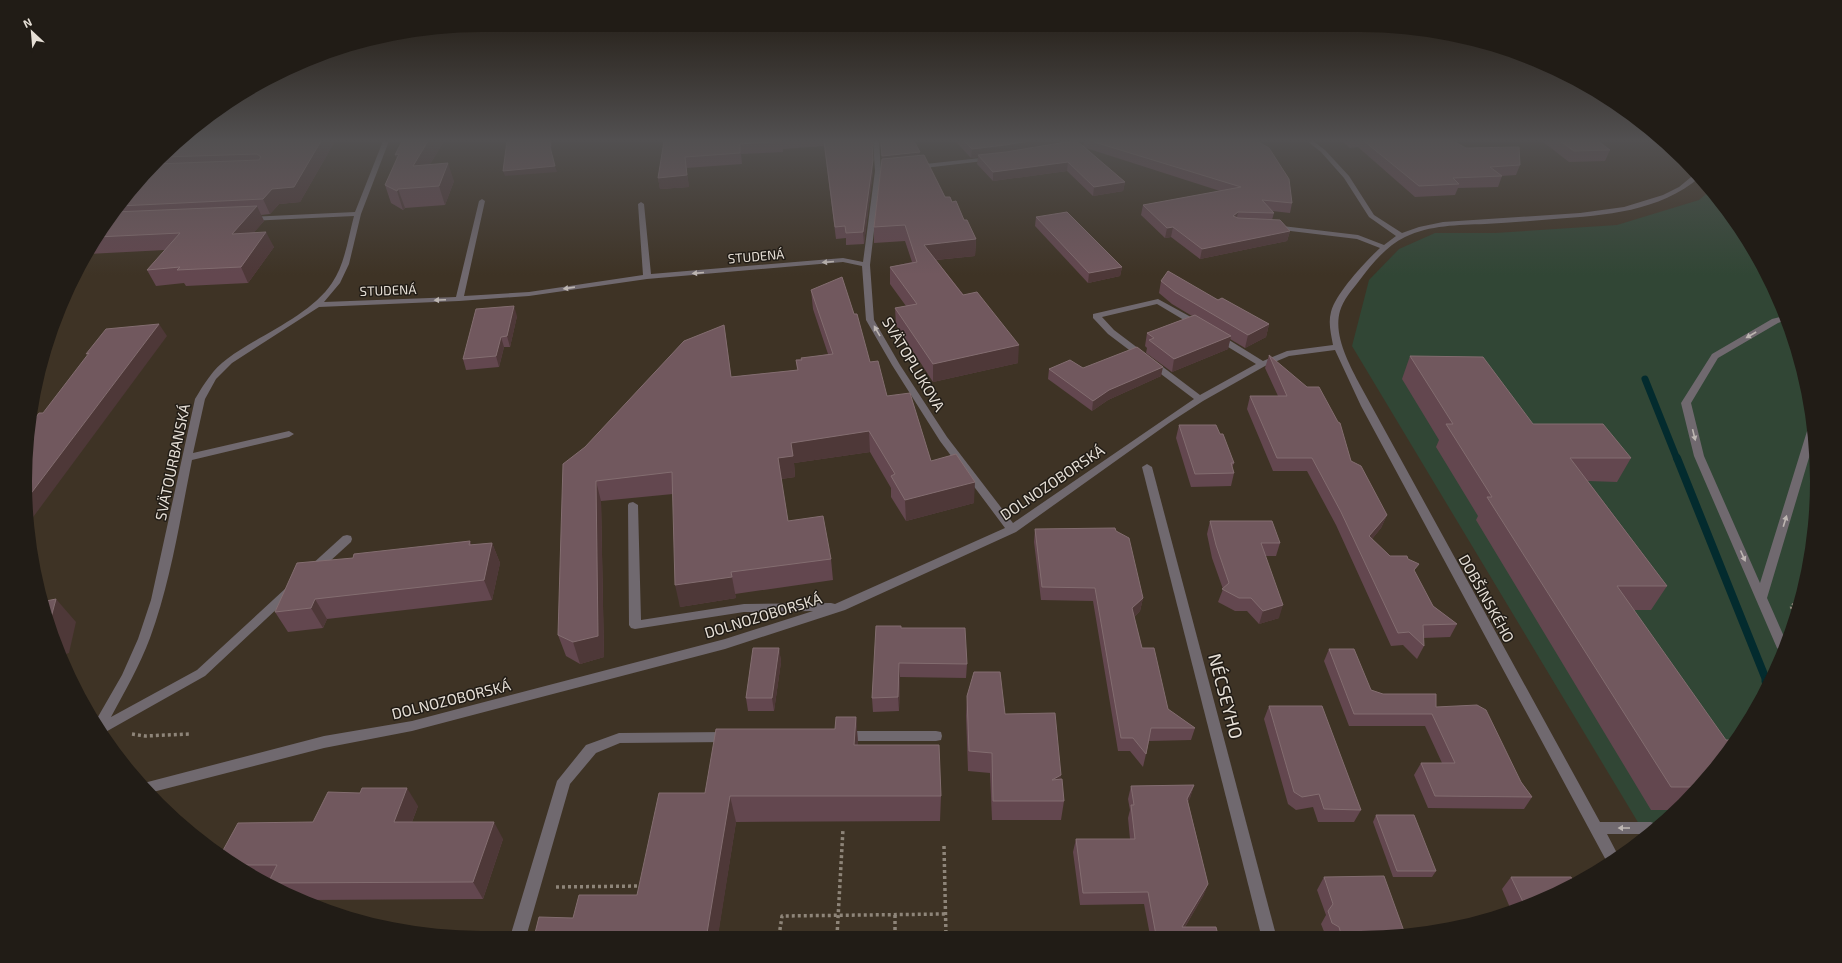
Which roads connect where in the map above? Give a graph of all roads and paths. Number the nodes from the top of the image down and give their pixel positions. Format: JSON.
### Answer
{"nodes":[{"id":1,"x":369,"y":186,"type":"edge"},
{"id":2,"x":879,"y":186,"type":"edge"},
{"id":3,"x":1353,"y":186,"type":"edge"},
{"id":4,"x":1685,"y":186,"type":"edge"},
{"id":5,"x":482,"y":202,"type":"dead end"},
{"id":6,"x":641,"y":204,"type":"dead end"},
{"id":7,"x":358,"y":214,"type":"junction"},
{"id":8,"x":239,"y":219,"type":"edge"},
{"id":9,"x":1266,"y":226,"type":"edge"},
{"id":10,"x":1401,"y":236,"type":"junction"},
{"id":11,"x":1383,"y":247,"type":"junction"},
{"id":12,"x":866,"y":265,"type":"junction"},
{"id":13,"x":647,"y":277,"type":"junction"},
{"id":14,"x":459,"y":299,"type":"junction"},
{"id":15,"x":317,"y":305,"type":"junction"},
{"id":16,"x":1780,"y":320,"type":"edge"},
{"id":17,"x":1338,"y":347,"type":"junction"},
{"id":18,"x":1262,"y":364,"type":"junction"},
{"id":19,"x":1200,"y":398,"type":"junction"},
{"id":20,"x":290,"y":434,"type":"dead end"},
{"id":21,"x":1808,"y":444,"type":"edge"},
{"id":22,"x":187,"y":458,"type":"junction"},
{"id":23,"x":1147,"y":467,"type":"dead end"},
{"id":24,"x":633,"y":505,"type":"dead end"},
{"id":25,"x":1012,"y":529,"type":"junction"},
{"id":26,"x":347,"y":539,"type":"dead end"},
{"id":27,"x":1761,"y":598,"type":"junction"},
{"id":28,"x":841,"y":607,"type":"junction"},
{"id":29,"x":1780,"y":642,"type":"edge"},
{"id":30,"x":102,"y":722,"type":"edge"},
{"id":31,"x":105,"y":726,"type":"edge"},
{"id":32,"x":130,"y":734,"type":"dead end"},
{"id":33,"x":190,"y":734,"type":"dead end"},
{"id":34,"x":833,"y":736,"type":"edge"},
{"id":35,"x":936,"y":736,"type":"dead end"},
{"id":36,"x":738,"y":737,"type":"edge"},
{"id":37,"x":152,"y":786,"type":"edge"},
{"id":38,"x":1596,"y":828,"type":"junction"},
{"id":39,"x":1646,"y":828,"type":"edge"},
{"id":40,"x":843,"y":830,"type":"dead end"},
{"id":41,"x":944,"y":846,"type":"dead end"},
{"id":42,"x":1611,"y":855,"type":"edge"},
{"id":43,"x":642,"y":886,"type":"edge"},
{"id":44,"x":533,"y":887,"type":"junction"},
{"id":45,"x":946,"y":914,"type":"junction"},
{"id":46,"x":838,"y":915,"type":"junction"},
{"id":47,"x":895,"y":915,"type":"junction"},
{"id":48,"x":520,"y":931,"type":"edge"},
{"id":49,"x":780,"y":931,"type":"edge"},
{"id":50,"x":837,"y":931,"type":"edge"},
{"id":51,"x":895,"y":931,"type":"edge"},
{"id":52,"x":946,"y":931,"type":"edge"},
{"id":53,"x":1269,"y":931,"type":"edge"}],
"edges":[{"from":1,"to":7,"type":"street","name":"SVÄTOURBANSKÁ"},
{"from":2,"to":12,"type":"street","name":"SVÄTOPLUKOVA"},
{"from":3,"to":10,"type":"street"},
{"from":4,"to":10,"type":"street","name":"DOBŠINSKÉHO"},
{"from":5,"to":14,"type":"street"},
{"from":6,"to":13,"type":"street"},
{"from":7,"to":8,"type":"street"},
{"from":7,"to":15,"type":"street","name":"SVÄTOURBANSKÁ"},
{"from":9,"to":11,"type":"street"},
{"from":10,"to":11,"type":"street","name":"DOBŠINSKÉHO"},
{"from":11,"to":17,"type":"street","name":"DOBŠINSKÉHO"},
{"from":12,"to":13,"type":"street","name":"STUDENÁ","one_way":true},
{"from":25,"to":12,"type":"street","name":"SVÄTOPLUKOVA","one_way":true},
{"from":13,"to":14,"type":"street","name":"STUDENÁ","one_way":true},
{"from":14,"to":15,"type":"street","name":"STUDENÁ","one_way":true},
{"from":15,"to":22,"type":"street","name":"SVÄTOURBANSKÁ"},
{"from":16,"to":27,"type":"street","one_way":true},
{"from":17,"to":18,"type":"street","name":"DOLNOZOBORSKÁ"},
{"from":17,"to":38,"type":"street","name":"DOBŠINSKÉHO"},
{"from":18,"to":19,"type":"street","name":"DOLNOZOBORSKÁ"},
{"from":18,"to":19,"type":"street"},
{"from":19,"to":25,"type":"street","name":"DOLNOZOBORSKÁ"},
{"from":20,"to":22,"type":"street"},
{"from":27,"to":21,"type":"street","one_way":true},
{"from":22,"to":30,"type":"street","name":"SVÄTOURBANSKÁ"},
{"from":23,"to":53,"type":"street","name":"NÉCSEYHO"},
{"from":24,"to":28,"type":"street"},
{"from":25,"to":28,"type":"street","name":"DOLNOZOBORSKÁ"},
{"from":26,"to":31,"type":"street"},
{"from":27,"to":29,"type":"street"},
{"from":28,"to":37,"type":"street","name":"DOLNOZOBORSKÁ"},
{"from":32,"to":33,"type":"path"},
{"from":34,"to":35,"type":"street"},
{"from":36,"to":44,"type":"street"},
{"from":39,"to":38,"type":"street","one_way":true},
{"from":38,"to":42,"type":"street","name":"DOBŠINSKÉHO"},
{"from":40,"to":46,"type":"path"},
{"from":41,"to":45,"type":"path"},
{"from":43,"to":44,"type":"path"},
{"from":44,"to":48,"type":"street"},
{"from":45,"to":47,"type":"path"},
{"from":45,"to":52,"type":"path"},
{"from":46,"to":47,"type":"path"},
{"from":46,"to":49,"type":"path"},
{"from":46,"to":50,"type":"path"},
{"from":47,"to":51,"type":"path"}]}
